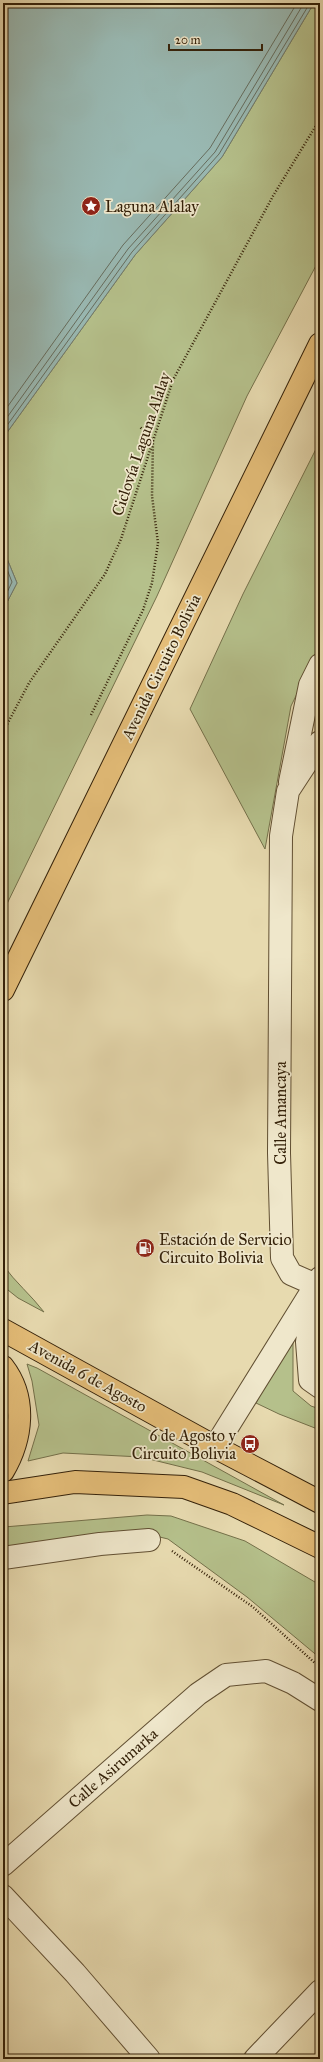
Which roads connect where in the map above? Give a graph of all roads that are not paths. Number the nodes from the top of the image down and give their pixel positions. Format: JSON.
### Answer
{"nodes":[{"id":1,"x":320,"y":344,"type":"edge"},
{"id":2,"x":320,"y":665,"type":"edge"},
{"id":3,"x":320,"y":742,"type":"edge"},
{"id":4,"x":288,"y":791,"type":"junction"},
{"id":5,"x":3,"y":990,"type":"edge"},
{"id":6,"x":318,"y":1282,"type":"edge"},
{"id":7,"x":3,"y":1330,"type":"edge"},
{"id":8,"x":3,"y":1367,"type":"edge"},
{"id":9,"x":320,"y":1387,"type":"edge"},
{"id":10,"x":215,"y":1447,"type":"junction"},
{"id":11,"x":3,"y":1471,"type":"edge"},
{"id":12,"x":3,"y":1493,"type":"edge"},
{"id":13,"x":320,"y":1502,"type":"edge"},
{"id":14,"x":149,"y":1540,"type":"road end"},
{"id":15,"x":320,"y":1547,"type":"edge"},
{"id":16,"x":3,"y":1558,"type":"edge"},
{"id":17,"x":320,"y":1700,"type":"edge"},
{"id":18,"x":3,"y":1865,"type":"edge"},
{"id":19,"x":3,"y":1896,"type":"edge"},
{"id":20,"x":320,"y":1990,"type":"edge"},
{"id":21,"x":149,"y":2059,"type":"edge"},
{"id":22,"x":255,"y":2059,"type":"edge"}],
"edges":[{"from":1,"to":5,"type":"main road","name":"Avenida Circuito Bolivia"},
{"from":2,"to":4,"type":"street"},
{"from":3,"to":4,"type":"street","name":"Calle Amancaya"},
{"from":4,"to":6,"type":"street","name":"Calle Amancaya"},
{"from":6,"to":9,"type":"street"},
{"from":6,"to":10,"type":"street"},
{"from":7,"to":10,"type":"main road","name":"Avenida 6 de Agosto"},
{"from":8,"to":11,"type":"main road"},
{"from":10,"to":13,"type":"main road","name":"Avenida 6 de Agosto"},
{"from":12,"to":15,"type":"main road"},
{"from":14,"to":16,"type":"street"},
{"from":17,"to":18,"type":"street","name":"Calle Asirumarka"},
{"from":19,"to":21,"type":"street"},
{"from":20,"to":22,"type":"street"}]}
